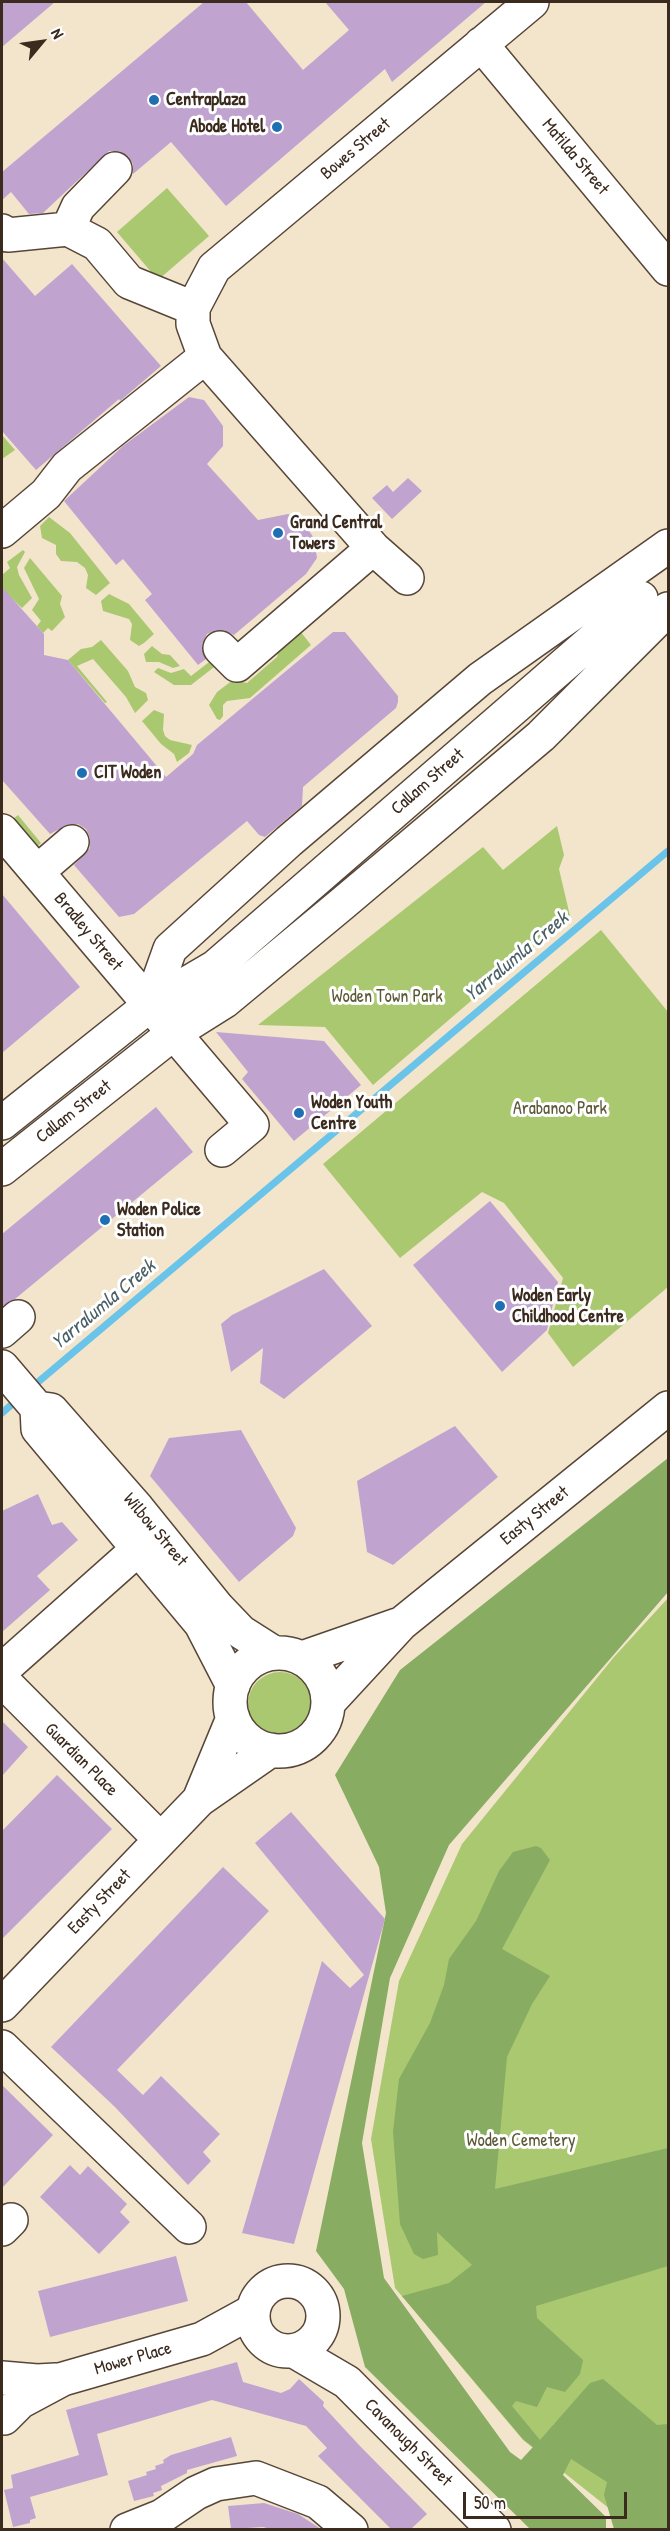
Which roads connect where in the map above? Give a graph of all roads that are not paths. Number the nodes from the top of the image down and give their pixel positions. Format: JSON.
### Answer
{"nodes":[{"id":1,"x":532,"y":2,"type":"edge"},
{"id":2,"x":481,"y":44,"type":"junction"},
{"id":3,"x":115,"y":169,"type":"dead end"},
{"id":4,"x":68,"y":229,"type":"junction"},
{"id":5,"x":2,"y":231,"type":"edge"},
{"id":6,"x":669,"y":269,"type":"edge"},
{"id":7,"x":193,"y":308,"type":"junction"},
{"id":8,"x":205,"y":357,"type":"junction"},
{"id":9,"x":2,"y":531,"type":"edge"},
{"id":10,"x":668,"y":547,"type":"edge"},
{"id":11,"x":373,"y":548,"type":"junction"},
{"id":12,"x":406,"y":578,"type":"dead end"},
{"id":13,"x":659,"y":599,"type":"edge"},
{"id":14,"x":228,"y":656,"type":"dead end"},
{"id":15,"x":2,"y":831,"type":"edge"},
{"id":16,"x":72,"y":842,"type":"dead end"},
{"id":17,"x":37,"y":872,"type":"junction"},
{"id":18,"x":215,"y":968,"type":"junction"},
{"id":19,"x":150,"y":1005,"type":"junction"},
{"id":20,"x":174,"y":1033,"type":"junction"},
{"id":21,"x":2,"y":1123,"type":"edge"},
{"id":22,"x":222,"y":1150,"type":"dead end"},
{"id":23,"x":2,"y":1170,"type":"edge"},
{"id":24,"x":7,"y":1374,"type":"edge"},
{"id":25,"x":37,"y":1408,"type":"junction"},
{"id":26,"x":669,"y":1408,"type":"edge"},
{"id":27,"x":137,"y":1550,"type":"junction"},
{"id":28,"x":401,"y":1624,"type":"junction"},
{"id":29,"x":288,"y":1656,"type":"junction"},
{"id":30,"x":2,"y":1670,"type":"edge"},
{"id":31,"x":2,"y":1680,"type":"edge"},
{"id":32,"x":233,"y":1702,"type":"junction"},
{"id":33,"x":328,"y":1703,"type":"junction"},
{"id":34,"x":271,"y":1750,"type":"junction"},
{"id":35,"x":199,"y":1800,"type":"junction"},
{"id":36,"x":160,"y":1839,"type":"junction"},
{"id":37,"x":2,"y":2005,"type":"edge"},
{"id":38,"x":2,"y":2047,"type":"edge"},
{"id":39,"x":189,"y":2227,"type":"dead end"},
{"id":40,"x":253,"y":2311,"type":"junction"},
{"id":41,"x":323,"y":2322,"type":"junction"},
{"id":42,"x":202,"y":2339,"type":"junction"},
{"id":43,"x":280,"y":2348,"type":"junction"},
{"id":44,"x":2,"y":2378,"type":"edge"},
{"id":45,"x":63,"y":2379,"type":"junction"},
{"id":46,"x":347,"y":2382,"type":"junction"},
{"id":47,"x":2,"y":2412,"type":"edge"},
{"id":48,"x":126,"y":2529,"type":"edge"},
{"id":49,"x":351,"y":2529,"type":"edge"},
{"id":50,"x":494,"y":2529,"type":"edge"}],
"edges":[{"from":1,"to":2,"type":"street","name":"Bowes Street"},
{"from":2,"to":6,"type":"street","name":"Matilda Street"},
{"from":2,"to":7,"type":"street","name":"Bowes Street"},
{"from":3,"to":4,"type":"street"},
{"from":4,"to":5,"type":"street"},
{"from":4,"to":7,"type":"street"},
{"from":7,"to":8,"type":"street"},
{"from":8,"to":9,"type":"street"},
{"from":8,"to":11,"type":"street"},
{"from":10,"to":13,"type":"street"},
{"from":10,"to":19,"type":"street"},
{"from":11,"to":12,"type":"street"},
{"from":11,"to":14,"type":"street"},
{"from":13,"to":18,"type":"street","name":"Callam Street"},
{"from":13,"to":20,"type":"street"},
{"from":15,"to":17,"type":"street","name":"Bradley Street"},
{"from":16,"to":17,"type":"street"},
{"from":17,"to":19,"type":"street","name":"Bradley Street"},
{"from":18,"to":19,"type":"street","name":"Callam Street"},
{"from":18,"to":20,"type":"street"},
{"from":19,"to":20,"type":"street","name":"Bradley Street"},
{"from":19,"to":21,"type":"street","name":"Callam Street"},
{"from":20,"to":22,"type":"street","name":"Bradley Street"},
{"from":20,"to":23,"type":"street","name":"Callam Street"},
{"from":24,"to":25,"type":"street","name":"Wilbow Street"},
{"from":25,"to":27,"type":"street","name":"Wilbow Street"},
{"from":25,"to":29,"type":"street","name":"Wilbow Street"},
{"from":26,"to":28,"type":"street","name":"Easty Street"},
{"from":27,"to":30,"type":"street"},
{"from":27,"to":32,"type":"street","name":"Wilbow Street"},
{"from":28,"to":29,"type":"street","name":"Easty Street"},
{"from":28,"to":33,"type":"street","name":"Easty Street"},
{"from":29,"to":32,"type":"street"},
{"from":29,"to":33,"type":"street"},
{"from":31,"to":36,"type":"street","name":"Guardian Place"},
{"from":32,"to":34,"type":"street"},
{"from":32,"to":35,"type":"street","name":"Easty Street"},
{"from":33,"to":34,"type":"street"},
{"from":34,"to":35,"type":"street","name":"Easty Street"},
{"from":35,"to":36,"type":"street","name":"Easty Street"},
{"from":36,"to":37,"type":"street","name":"Easty Street"},
{"from":38,"to":39,"type":"street"},
{"from":40,"to":41,"type":"street"},
{"from":40,"to":42,"type":"street","name":"Mower Place"},
{"from":40,"to":43,"type":"street"},
{"from":41,"to":43,"type":"street"},
{"from":41,"to":46,"type":"street","name":"Cavanough Street"},
{"from":42,"to":43,"type":"street","name":"Mower Place"},
{"from":42,"to":45,"type":"street","name":"Mower Place"},
{"from":43,"to":46,"type":"street","name":"Cavanough Street"},
{"from":44,"to":45,"type":"street","name":"Mower Place"},
{"from":45,"to":47,"type":"street","name":"Mower Place"},
{"from":46,"to":50,"type":"street","name":"Cavanough Street"},
{"from":48,"to":49,"type":"street"}]}
